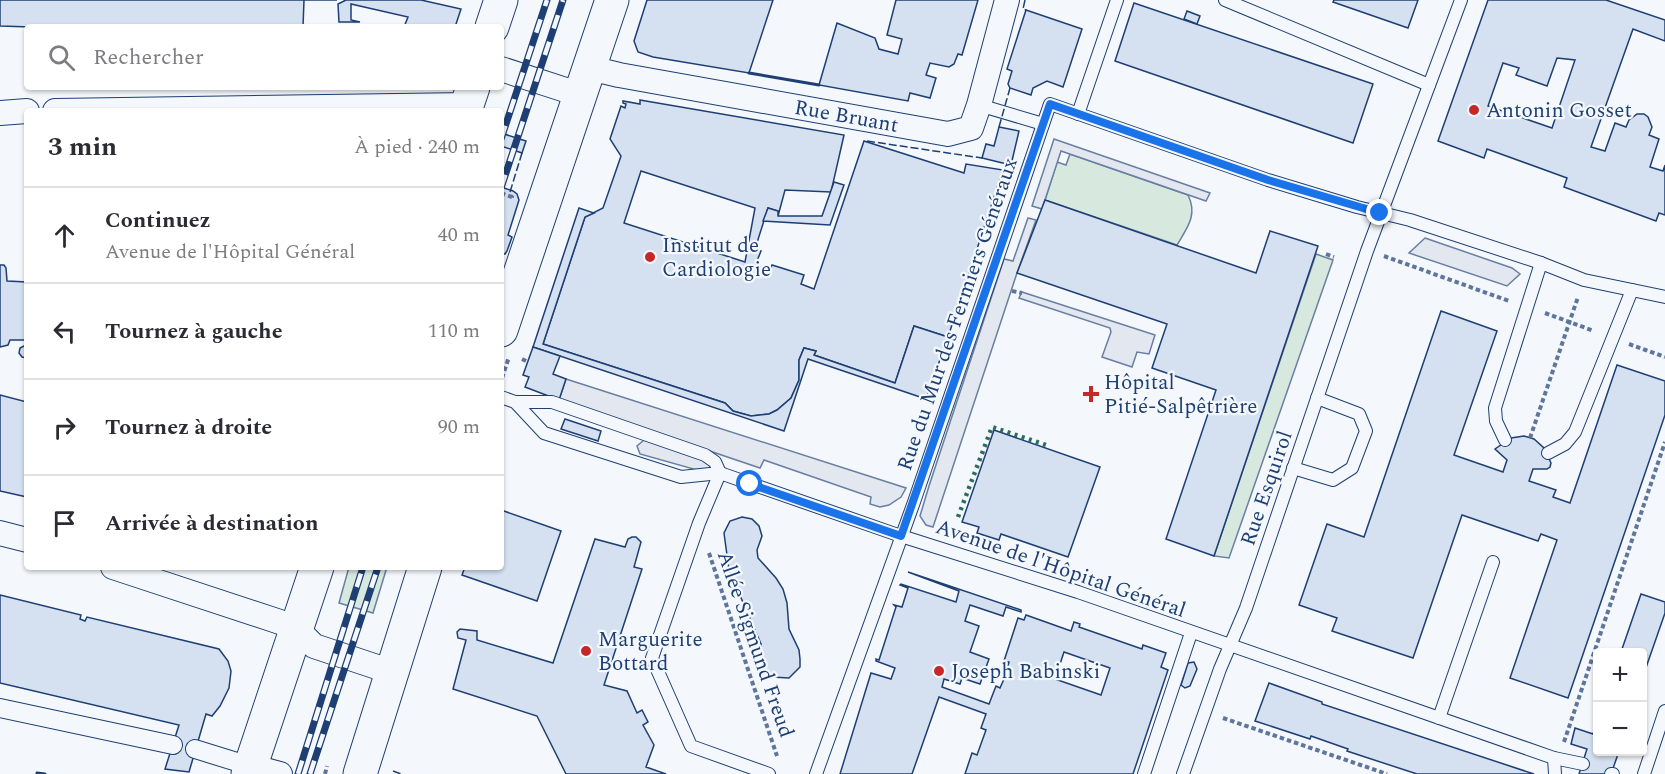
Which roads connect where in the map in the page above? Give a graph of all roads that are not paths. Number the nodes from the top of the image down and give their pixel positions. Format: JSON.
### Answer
{"nodes":[{"id":1,"x":501,"y":0,"type":"edge"},
{"id":2,"x":612,"y":0,"type":"edge"},
{"id":3,"x":1007,"y":0,"type":"edge"},
{"id":4,"x":1117,"y":0,"type":"edge"},
{"id":5,"x":1225,"y":0,"type":"edge"},
{"id":6,"x":1461,"y":0,"type":"edge"},
{"id":7,"x":493,"y":24,"type":"edge"},
{"id":8,"x":504,"y":69,"type":"edge"},
{"id":9,"x":585,"y":82,"type":"junction"},
{"id":10,"x":1429,"y":85,"type":"junction"},
{"id":11,"x":468,"y":101,"type":"edge"},
{"id":12,"x":979,"y":105,"type":"junction"},
{"id":13,"x":179,"y":108,"type":"edge"},
{"id":14,"x":24,"y":111,"type":"edge"},
{"id":15,"x":0,"y":113,"type":"edge"},
{"id":16,"x":1078,"y":114,"type":"junction"},
{"id":17,"x":1043,"y":124,"type":"junction"},
{"id":18,"x":1380,"y":213,"type":"junction"},
{"id":19,"x":1541,"y":263,"type":"junction"},
{"id":20,"x":1632,"y":290,"type":"junction"},
{"id":21,"x":1665,"y":297,"type":"edge"},
{"id":22,"x":504,"y":321,"type":"edge"},
{"id":23,"x":504,"y":398,"type":"edge"},
{"id":24,"x":1317,"y":398,"type":"junction"},
{"id":25,"x":515,"y":402,"type":"junction"},
{"id":26,"x":1505,"y":440,"type":"dead end"},
{"id":27,"x":1548,"y":453,"type":"dead end"},
{"id":28,"x":1293,"y":468,"type":"junction"},
{"id":29,"x":720,"y":473,"type":"junction"},
{"id":30,"x":0,"y":533,"type":"edge"},
{"id":31,"x":901,"y":536,"type":"junction"},
{"id":32,"x":24,"y":539,"type":"edge"},
{"id":33,"x":1492,"y":562,"type":"dead end"},
{"id":34,"x":122,"y":570,"type":"edge"},
{"id":35,"x":316,"y":570,"type":"edge"},
{"id":36,"x":424,"y":570,"type":"edge"},
{"id":37,"x":297,"y":629,"type":"junction"},
{"id":38,"x":1191,"y":633,"type":"junction"},
{"id":39,"x":1230,"y":646,"type":"junction"},
{"id":40,"x":392,"y":672,"type":"junction"},
{"id":41,"x":0,"y":708,"type":"edge"},
{"id":42,"x":1665,"y":711,"type":"edge"},
{"id":43,"x":1439,"y":718,"type":"junction"},
{"id":44,"x":173,"y":745,"type":"dead end"},
{"id":45,"x":195,"y":749,"type":"dead end"},
{"id":46,"x":1554,"y":758,"type":"junction"},
{"id":47,"x":1583,"y":764,"type":"dead end"},
{"id":48,"x":259,"y":771,"type":"edge"},
{"id":49,"x":360,"y":774,"type":"edge"},
{"id":50,"x":768,"y":774,"type":"edge"},
{"id":51,"x":816,"y":774,"type":"edge"},
{"id":52,"x":1144,"y":774,"type":"edge"},
{"id":53,"x":1183,"y":774,"type":"edge"},
{"id":54,"x":1555,"y":774,"type":"edge"},
{"id":55,"x":1644,"y":774,"type":"edge"}],
"edges":[{"from":1,"to":7,"type":"main road"},
{"from":2,"to":9,"type":"main road"},
{"from":3,"to":12,"type":"street","name":"Rue Bruant"},
{"from":4,"to":16,"type":"lane"},
{"from":5,"to":10,"type":"lane"},
{"from":6,"to":10,"type":"lane","name":"Rue Esquirol"},
{"from":8,"to":9,"type":"street"},
{"from":9,"to":12,"type":"street","name":"Rue Bruant"},
{"from":9,"to":22,"type":"main road"},
{"from":10,"to":18,"type":"lane","name":"Rue Esquirol"},
{"from":11,"to":13,"type":"street"},
{"from":12,"to":17,"type":"lane"},
{"from":14,"to":15,"type":"street"},
{"from":16,"to":17,"type":"lane","name":"Rue du Mur des Fermiers Généraux"},
{"from":16,"to":18,"type":"lane"},
{"from":17,"to":31,"type":"lane","name":"Rue du Mur des Fermiers Généraux"},
{"from":18,"to":19,"type":"lane"},
{"from":18,"to":24,"type":"lane","name":"Rue Esquirol"},
{"from":19,"to":20,"type":"lane"},
{"from":19,"to":26,"type":"lane"},
{"from":20,"to":21,"type":"lane"},
{"from":20,"to":27,"type":"lane"},
{"from":23,"to":25,"type":"lane","name":"Avenue de l'Hôpital Général"},
{"from":24,"to":28,"type":"lane","name":"Rue Esquirol"},
{"from":24,"to":28,"type":"lane"},
{"from":25,"to":29,"type":"lane"},
{"from":25,"to":29,"type":"lane","name":"Avenue de l'Hôpital Général"},
{"from":28,"to":39,"type":"lane","name":"Rue Esquirol"},
{"from":29,"to":31,"type":"lane","name":"Avenue de l'Hôpital Général"},
{"from":29,"to":50,"type":"lane"},
{"from":30,"to":32,"type":"street"},
{"from":31,"to":38,"type":"lane","name":"Avenue de l'Hôpital Général"},
{"from":31,"to":51,"type":"lane","name":"Rue du Mur des Fermiers Généraux"},
{"from":33,"to":43,"type":"lane"},
{"from":34,"to":37,"type":"street"},
{"from":35,"to":37,"type":"main road"},
{"from":36,"to":40,"type":"main road"},
{"from":37,"to":40,"type":"street"},
{"from":37,"to":48,"type":"main road"},
{"from":38,"to":39,"type":"lane","name":"Avenue de l'Hôpital Général"},
{"from":38,"to":52,"type":"lane"},
{"from":39,"to":43,"type":"lane","name":"Avenue de l'Hôpital Général"},
{"from":39,"to":53,"type":"lane","name":"Rue Esquirol"},
{"from":40,"to":49,"type":"main road"},
{"from":41,"to":44,"type":"street"},
{"from":42,"to":55,"type":"lane"},
{"from":43,"to":46,"type":"lane","name":"Avenue de l'Hôpital Général"},
{"from":45,"to":48,"type":"street"},
{"from":46,"to":47,"type":"lane","name":"Avenue de l'Hôpital Général"},
{"from":46,"to":54,"type":"lane"}]}
